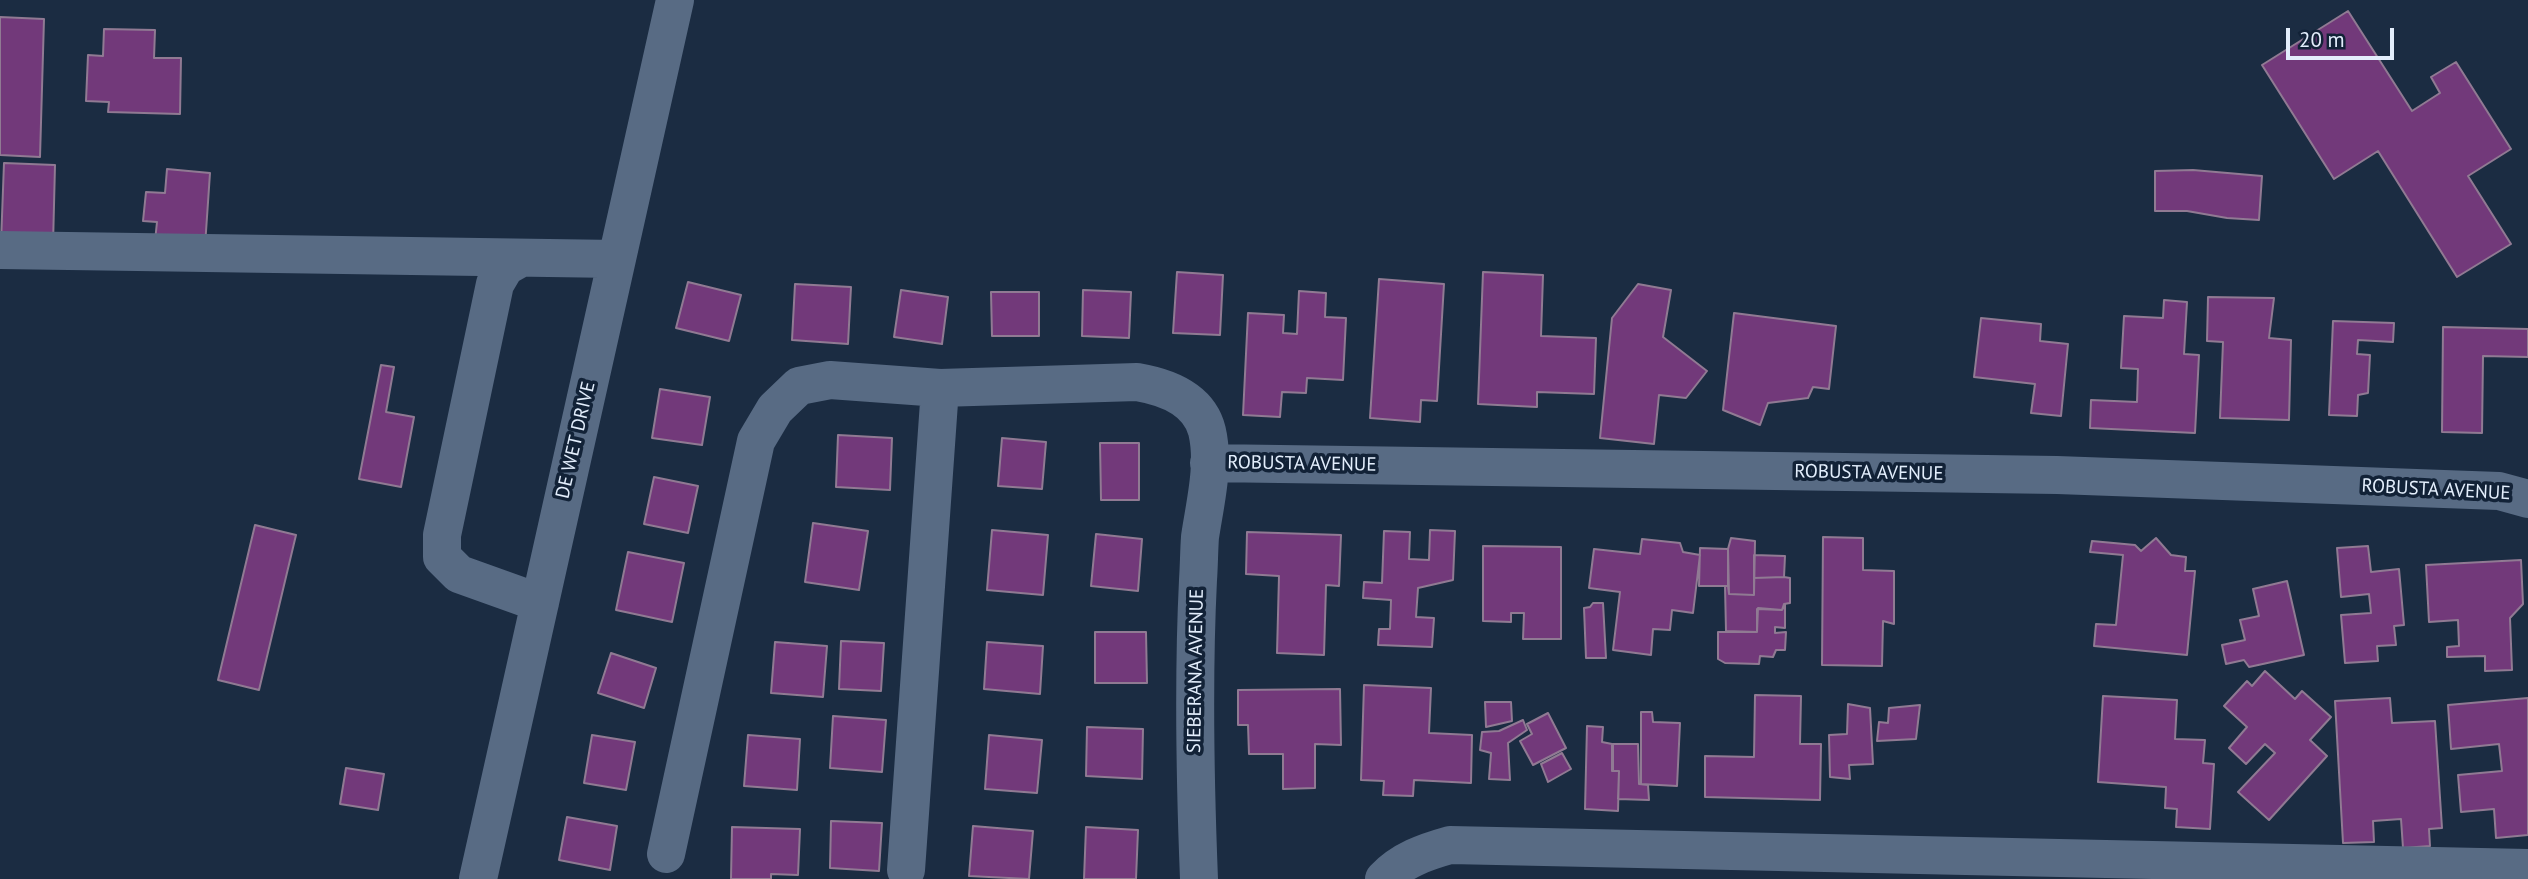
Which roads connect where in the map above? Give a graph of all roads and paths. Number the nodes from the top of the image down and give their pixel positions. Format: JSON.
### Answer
{"nodes":[{"id":1,"x":675,"y":0,"type":"edge"},
{"id":2,"x":0,"y":250,"type":"edge"},
{"id":3,"x":522,"y":258,"type":"junction"},
{"id":4,"x":617,"y":259,"type":"junction"},
{"id":5,"x":940,"y":388,"type":"junction"},
{"id":6,"x":1209,"y":463,"type":"junction"},
{"id":7,"x":2528,"y":499,"type":"edge"},
{"id":8,"x":540,"y":603,"type":"junction"},
{"id":9,"x":666,"y":853,"type":"dead end"},
{"id":10,"x":2528,"y":868,"type":"edge"},
{"id":11,"x":906,"y":870,"type":"dead end"},
{"id":12,"x":478,"y":879,"type":"edge"},
{"id":13,"x":1199,"y":879,"type":"edge"},
{"id":14,"x":1384,"y":879,"type":"edge"}],
"edges":[{"from":1,"to":4,"type":"street","name":"DE WET DRIVE"},
{"from":2,"to":3,"type":"street"},
{"from":3,"to":4,"type":"street"},
{"from":3,"to":8,"type":"street"},
{"from":4,"to":8,"type":"street","name":"DE WET DRIVE"},
{"from":5,"to":6,"type":"street","name":"SIEBERANA AVENUE"},
{"from":5,"to":9,"type":"street","name":"SIEBERANA AVENUE"},
{"from":5,"to":11,"type":"street"},
{"from":6,"to":7,"type":"street","name":"ROBUSTA AVENUE"},
{"from":6,"to":13,"type":"street","name":"SIEBERANA AVENUE"},
{"from":8,"to":12,"type":"street","name":"DE WET DRIVE"},
{"from":10,"to":14,"type":"street"}]}
